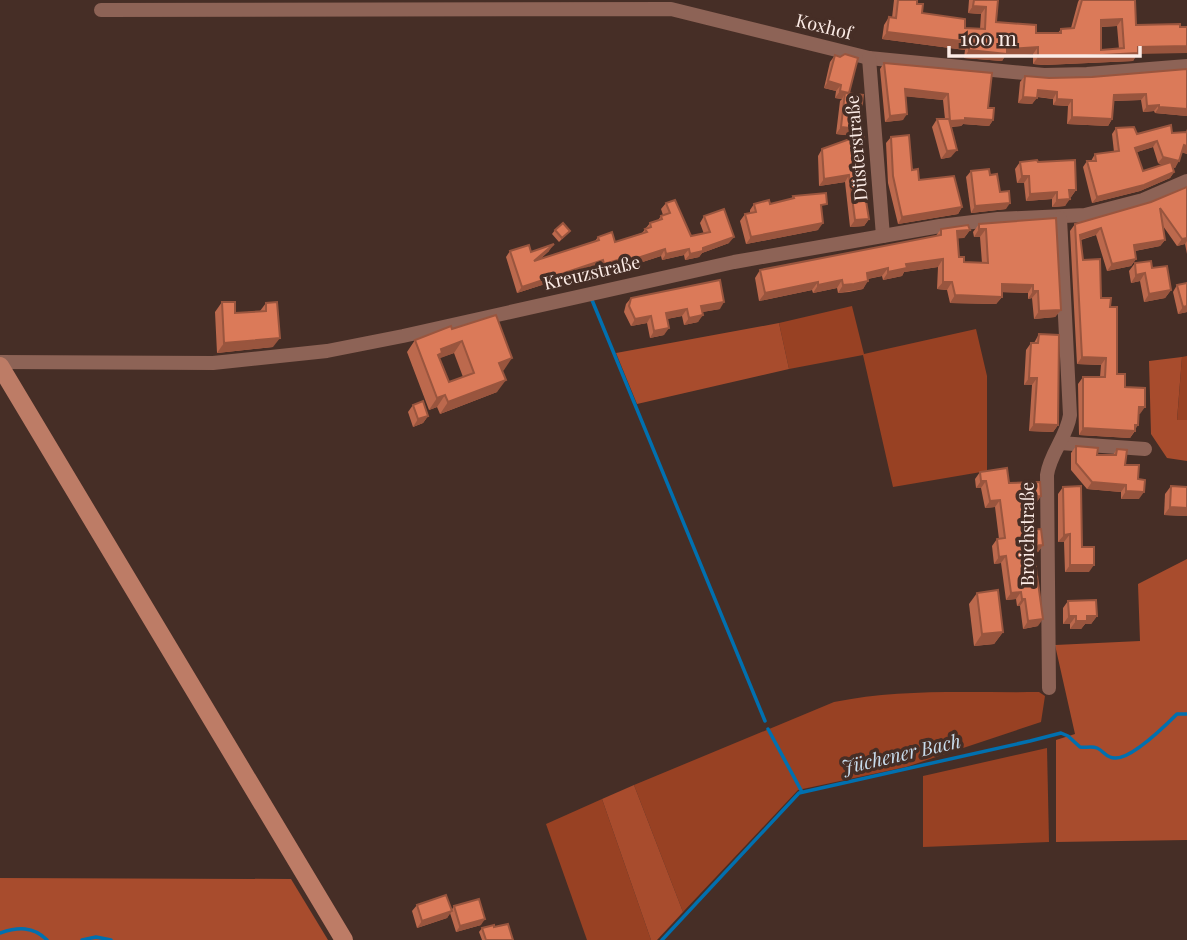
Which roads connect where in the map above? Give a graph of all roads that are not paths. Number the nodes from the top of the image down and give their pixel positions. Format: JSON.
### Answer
{"nodes":[{"id":1,"x":102,"y":10,"type":"dead end"},
{"id":2,"x":869,"y":58,"type":"junction"},
{"id":3,"x":1187,"y":66,"type":"edge"},
{"id":4,"x":1187,"y":181,"type":"edge"},
{"id":5,"x":1060,"y":218,"type":"junction"},
{"id":6,"x":883,"y":236,"type":"junction"},
{"id":7,"x":0,"y":364,"type":"edge"},
{"id":8,"x":1060,"y":443,"type":"junction"},
{"id":9,"x":1145,"y":449,"type":"dead end"},
{"id":10,"x":1049,"y":688,"type":"dead end"},
{"id":11,"x":344,"y":940,"type":"edge"}],
"edges":[{"from":1,"to":2,"type":"street","name":"Koxhof"},
{"from":2,"to":3,"type":"street","name":"Koxhof"},
{"from":2,"to":6,"type":"street","name":"Düsterstraße"},
{"from":4,"to":5,"type":"street","name":"Kreuzstraße"},
{"from":5,"to":6,"type":"street","name":"Kreuzstraße"},
{"from":5,"to":8,"type":"street","name":"Broichstraße"},
{"from":6,"to":7,"type":"street","name":"Kreuzstraße"},
{"from":7,"to":11,"type":"main road"},
{"from":8,"to":9,"type":"street"},
{"from":8,"to":10,"type":"street","name":"Broichstraße"}]}
